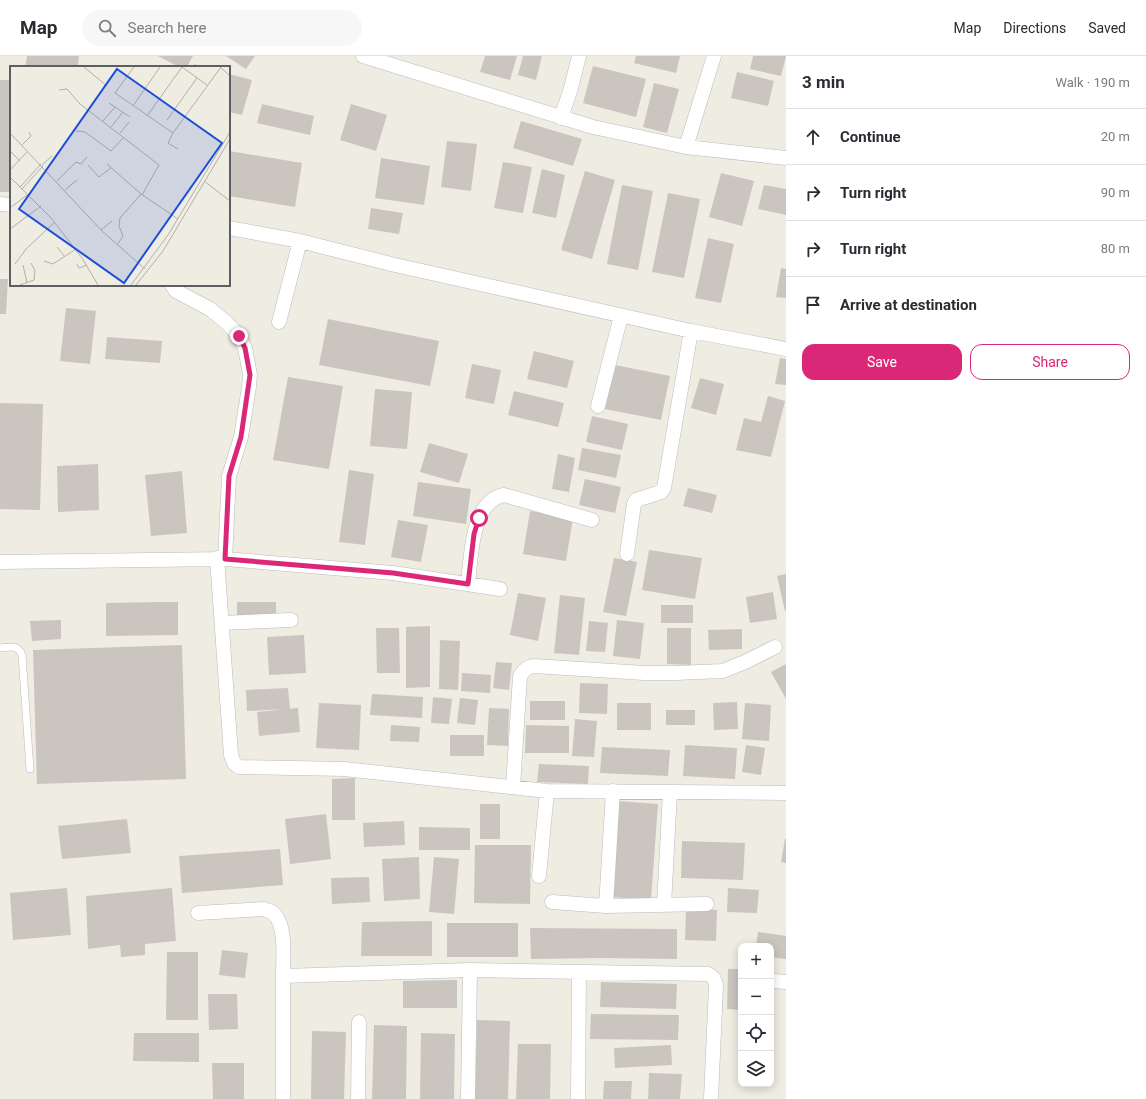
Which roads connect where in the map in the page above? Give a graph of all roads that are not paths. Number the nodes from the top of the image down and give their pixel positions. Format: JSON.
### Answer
{"nodes":[{"id":1,"x":363,"y":56,"type":"edge"},
{"id":2,"x":580,"y":56,"type":"edge"},
{"id":3,"x":714,"y":56,"type":"edge"},
{"id":4,"x":561,"y":118,"type":"junction"},
{"id":5,"x":686,"y":147,"type":"junction"},
{"id":6,"x":786,"y":158,"type":"edge"},
{"id":7,"x":0,"y":204,"type":"edge"},
{"id":8,"x":10,"y":205,"type":"edge"},
{"id":9,"x":230,"y":228,"type":"edge"},
{"id":10,"x":300,"y":241,"type":"junction"},
{"id":11,"x":173,"y":286,"type":"edge"},
{"id":12,"x":621,"y":316,"type":"junction"},
{"id":13,"x":279,"y":322,"type":"dead end"},
{"id":14,"x":691,"y":331,"type":"junction"},
{"id":15,"x":786,"y":348,"type":"edge"},
{"id":16,"x":598,"y":406,"type":"dead end"},
{"id":17,"x":592,"y":520,"type":"dead end"},
{"id":18,"x":627,"y":554,"type":"dead end"},
{"id":19,"x":221,"y":558,"type":"junction"},
{"id":20,"x":0,"y":562,"type":"edge"},
{"id":21,"x":468,"y":584,"type":"junction"},
{"id":22,"x":500,"y":589,"type":"dead end"},
{"id":23,"x":291,"y":620,"type":"dead end"},
{"id":24,"x":222,"y":623,"type":"junction"},
{"id":25,"x":775,"y":647,"type":"dead end"},
{"id":26,"x":0,"y":648,"type":"edge"},
{"id":27,"x":30,"y":769,"type":"dead end"},
{"id":28,"x":513,"y":787,"type":"junction"},
{"id":29,"x":547,"y":791,"type":"junction"},
{"id":30,"x":613,"y":791,"type":"junction"},
{"id":31,"x":670,"y":792,"type":"junction"},
{"id":32,"x":786,"y":793,"type":"edge"},
{"id":33,"x":539,"y":876,"type":"dead end"},
{"id":34,"x":552,"y":902,"type":"dead end"},
{"id":35,"x":707,"y":904,"type":"dead end"},
{"id":36,"x":664,"y":905,"type":"junction"},
{"id":37,"x":606,"y":906,"type":"junction"},
{"id":38,"x":198,"y":913,"type":"dead end"},
{"id":39,"x":470,"y":970,"type":"junction"},
{"id":40,"x":578,"y":972,"type":"junction"},
{"id":41,"x":283,"y":976,"type":"junction"},
{"id":42,"x":359,"y":1022,"type":"dead end"},
{"id":43,"x":283,"y":1099,"type":"edge"},
{"id":44,"x":358,"y":1099,"type":"edge"},
{"id":45,"x":468,"y":1099,"type":"edge"},
{"id":46,"x":578,"y":1099,"type":"edge"},
{"id":47,"x":711,"y":1099,"type":"edge"}],
"edges":[{"from":1,"to":4,"type":"street"},
{"from":2,"to":4,"type":"street"},
{"from":3,"to":5,"type":"street"},
{"from":4,"to":5,"type":"street"},
{"from":5,"to":6,"type":"street"},
{"from":7,"to":8,"type":"street"},
{"from":9,"to":10,"type":"street"},
{"from":10,"to":12,"type":"street"},
{"from":10,"to":13,"type":"street"},
{"from":11,"to":19,"type":"street"},
{"from":12,"to":14,"type":"street"},
{"from":12,"to":16,"type":"street"},
{"from":14,"to":15,"type":"street"},
{"from":14,"to":18,"type":"street"},
{"from":17,"to":21,"type":"street"},
{"from":19,"to":20,"type":"street"},
{"from":19,"to":21,"type":"street"},
{"from":19,"to":24,"type":"street"},
{"from":21,"to":22,"type":"street"},
{"from":23,"to":24,"type":"street"},
{"from":24,"to":28,"type":"street"},
{"from":25,"to":28,"type":"street"},
{"from":26,"to":27,"type":"lane"},
{"from":28,"to":29,"type":"street"},
{"from":29,"to":30,"type":"street"},
{"from":29,"to":33,"type":"street"},
{"from":30,"to":31,"type":"street"},
{"from":30,"to":37,"type":"street"},
{"from":31,"to":32,"type":"street"},
{"from":31,"to":36,"type":"street"},
{"from":34,"to":37,"type":"street"},
{"from":35,"to":36,"type":"street"},
{"from":36,"to":37,"type":"street"},
{"from":38,"to":41,"type":"street"},
{"from":39,"to":40,"type":"street"},
{"from":39,"to":41,"type":"street"},
{"from":39,"to":45,"type":"street"},
{"from":40,"to":46,"type":"street"},
{"from":40,"to":47,"type":"street"},
{"from":41,"to":43,"type":"street"},
{"from":42,"to":44,"type":"street"}]}
